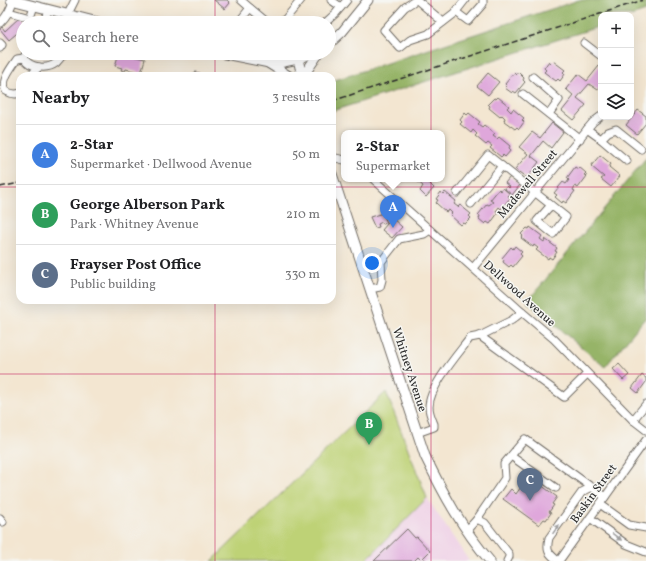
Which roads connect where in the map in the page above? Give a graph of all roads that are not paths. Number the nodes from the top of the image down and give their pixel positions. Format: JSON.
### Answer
{"nodes":[{"id":1,"x":12,"y":0,"type":"edge"},
{"id":2,"x":75,"y":0,"type":"edge"},
{"id":3,"x":241,"y":0,"type":"edge"},
{"id":4,"x":301,"y":0,"type":"edge"},
{"id":5,"x":331,"y":0,"type":"edge"},
{"id":6,"x":347,"y":0,"type":"edge"},
{"id":7,"x":368,"y":0,"type":"edge"},
{"id":8,"x":416,"y":0,"type":"edge"},
{"id":9,"x":465,"y":0,"type":"edge"},
{"id":10,"x":483,"y":0,"type":"edge"},
{"id":11,"x":34,"y":6,"type":"junction"},
{"id":12,"x":341,"y":7,"type":"junction"},
{"id":13,"x":250,"y":8,"type":"junction"},
{"id":14,"x":48,"y":10,"type":"junction"},
{"id":15,"x":9,"y":12,"type":"junction"},
{"id":16,"x":456,"y":12,"type":"junction"},
{"id":17,"x":68,"y":14,"type":"junction"},
{"id":18,"x":23,"y":16,"type":"edge"},
{"id":19,"x":31,"y":16,"type":"edge"},
{"id":20,"x":46,"y":16,"type":"edge"},
{"id":21,"x":72,"y":16,"type":"edge"},
{"id":22,"x":244,"y":16,"type":"edge"},
{"id":23,"x":260,"y":16,"type":"edge"},
{"id":24,"x":288,"y":16,"type":"edge"},
{"id":25,"x":332,"y":16,"type":"edge"},
{"id":26,"x":0,"y":22,"type":"edge"},
{"id":27,"x":443,"y":22,"type":"junction"},
{"id":28,"x":336,"y":38,"type":"edge"},
{"id":29,"x":0,"y":43,"type":"edge"},
{"id":30,"x":584,"y":43,"type":"dead end"},
{"id":31,"x":0,"y":48,"type":"edge"},
{"id":32,"x":598,"y":54,"type":"edge"},
{"id":33,"x":16,"y":60,"type":"edge"},
{"id":34,"x":26,"y":60,"type":"edge"},
{"id":35,"x":58,"y":60,"type":"edge"},
{"id":36,"x":257,"y":60,"type":"edge"},
{"id":37,"x":293,"y":60,"type":"edge"},
{"id":38,"x":298,"y":60,"type":"edge"},
{"id":39,"x":314,"y":60,"type":"edge"},
{"id":40,"x":267,"y":62,"type":"junction"},
{"id":41,"x":39,"y":67,"type":"junction"},
{"id":42,"x":34,"y":72,"type":"edge"},
{"id":43,"x":283,"y":72,"type":"edge"},
{"id":44,"x":301,"y":72,"type":"edge"},
{"id":45,"x":307,"y":72,"type":"edge"},
{"id":46,"x":533,"y":77,"type":"dead end"},
{"id":47,"x":16,"y":94,"type":"edge"},
{"id":48,"x":523,"y":94,"type":"dead end"},
{"id":49,"x":549,"y":114,"type":"junction"},
{"id":50,"x":598,"y":119,"type":"edge"},
{"id":51,"x":588,"y":129,"type":"junction"},
{"id":52,"x":580,"y":139,"type":"junction"},
{"id":53,"x":601,"y":139,"type":"junction"},
{"id":54,"x":641,"y":149,"type":"dead end"},
{"id":55,"x":627,"y":161,"type":"dead end"},
{"id":56,"x":502,"y":166,"type":"junction"},
{"id":57,"x":376,"y":182,"type":"edge"},
{"id":58,"x":336,"y":186,"type":"edge"},
{"id":59,"x":536,"y":192,"type":"junction"},
{"id":60,"x":457,"y":193,"type":"dead end"},
{"id":61,"x":471,"y":204,"type":"dead end"},
{"id":62,"x":551,"y":204,"type":"dead end"},
{"id":63,"x":430,"y":230,"type":"junction"},
{"id":64,"x":473,"y":268,"type":"junction"},
{"id":65,"x":370,"y":289,"type":"junction"},
{"id":66,"x":522,"y":312,"type":"junction"},
{"id":67,"x":480,"y":336,"type":"junction"},
{"id":68,"x":587,"y":374,"type":"junction"},
{"id":69,"x":646,"y":404,"type":"edge"},
{"id":70,"x":633,"y":420,"type":"junction"},
{"id":71,"x":646,"y":430,"type":"edge"},
{"id":72,"x":417,"y":433,"type":"junction"},
{"id":73,"x":646,"y":440,"type":"edge"},
{"id":74,"x":511,"y":456,"type":"junction"},
{"id":75,"x":592,"y":487,"type":"junction"},
{"id":76,"x":556,"y":488,"type":"dead end"},
{"id":77,"x":605,"y":497,"type":"junction"},
{"id":78,"x":600,"y":504,"type":"junction"},
{"id":79,"x":590,"y":518,"type":"junction"},
{"id":80,"x":477,"y":520,"type":"junction"},
{"id":81,"x":646,"y":528,"type":"edge"},
{"id":82,"x":467,"y":530,"type":"junction"},
{"id":83,"x":646,"y":552,"type":"edge"},
{"id":84,"x":490,"y":561,"type":"edge"},
{"id":85,"x":507,"y":561,"type":"edge"},
{"id":86,"x":559,"y":561,"type":"edge"}],
"edges":[{"from":1,"to":11,"type":"main road"},
{"from":1,"to":15,"type":"street"},
{"from":2,"to":17,"type":"street"},
{"from":3,"to":13,"type":"street"},
{"from":4,"to":24,"type":"street"},
{"from":5,"to":12,"type":"street"},
{"from":6,"to":12,"type":"street"},
{"from":7,"to":28,"type":"main road"},
{"from":8,"to":27,"type":"street"},
{"from":8,"to":27,"type":"street"},
{"from":9,"to":16,"type":"street"},
{"from":10,"to":16,"type":"street"},
{"from":11,"to":14,"type":"main road"},
{"from":11,"to":19,"type":"street"},
{"from":12,"to":25,"type":"street"},
{"from":13,"to":22,"type":"street"},
{"from":13,"to":23,"type":"street"},
{"from":14,"to":17,"type":"main road"},
{"from":14,"to":20,"type":"street"},
{"from":15,"to":18,"type":"street"},
{"from":15,"to":26,"type":"street"},
{"from":16,"to":27,"type":"street"},
{"from":17,"to":21,"type":"main road"},
{"from":29,"to":31,"type":"street"},
{"from":30,"to":32,"type":"street"},
{"from":33,"to":47,"type":"street"},
{"from":34,"to":41,"type":"street"},
{"from":35,"to":41,"type":"street"},
{"from":36,"to":40,"type":"main road"},
{"from":37,"to":40,"type":"main road"},
{"from":38,"to":44,"type":"main road"},
{"from":39,"to":45,"type":"main road"},
{"from":40,"to":43,"type":"main road"},
{"from":41,"to":42,"type":"street"},
{"from":46,"to":49,"type":"street"},
{"from":48,"to":49,"type":"street"},
{"from":49,"to":52,"type":"street"},
{"from":50,"to":51,"type":"street","name":"Madewell Street"},
{"from":51,"to":52,"type":"street","name":"Madewell Street"},
{"from":51,"to":53,"type":"street"},
{"from":52,"to":59,"type":"street","name":"Madewell Street"},
{"from":53,"to":54,"type":"street"},
{"from":53,"to":55,"type":"street"},
{"from":56,"to":59,"type":"street"},
{"from":56,"to":60,"type":"street"},
{"from":56,"to":61,"type":"street"},
{"from":57,"to":63,"type":"street","name":"Dellwood Avenue"},
{"from":58,"to":65,"type":"main road","name":"Whitney Avenue"},
{"from":59,"to":62,"type":"street"},
{"from":59,"to":64,"type":"street","name":"Madewell Street"},
{"from":63,"to":64,"type":"street","name":"Dellwood Avenue"},
{"from":63,"to":65,"type":"street"},
{"from":64,"to":66,"type":"street","name":"Dellwood Avenue"},
{"from":65,"to":72,"type":"main road","name":"Whitney Avenue"},
{"from":66,"to":67,"type":"street"},
{"from":66,"to":68,"type":"street","name":"Dellwood Avenue"},
{"from":67,"to":68,"type":"street"},
{"from":67,"to":72,"type":"street"},
{"from":68,"to":70,"type":"street","name":"Dellwood Avenue"},
{"from":69,"to":70,"type":"street"},
{"from":70,"to":71,"type":"street","name":"Dellwood Avenue"},
{"from":72,"to":82,"type":"main road","name":"Whitney Avenue"},
{"from":73,"to":77,"type":"street","name":"Baskin Street"},
{"from":74,"to":75,"type":"street"},
{"from":74,"to":76,"type":"street"},
{"from":74,"to":80,"type":"street"},
{"from":75,"to":77,"type":"street"},
{"from":86,"to":75,"type":"street","one_way":true},
{"from":77,"to":78,"type":"street","name":"Baskin Street"},
{"from":78,"to":79,"type":"street","name":"Baskin Street"},
{"from":78,"to":81,"type":"street"},
{"from":79,"to":83,"type":"street","one_way":true},
{"from":79,"to":86,"type":"street","name":"Baskin Street"},
{"from":80,"to":82,"type":"street"},
{"from":80,"to":85,"type":"street"},
{"from":82,"to":84,"type":"main road","name":"Whitney Avenue"}]}
